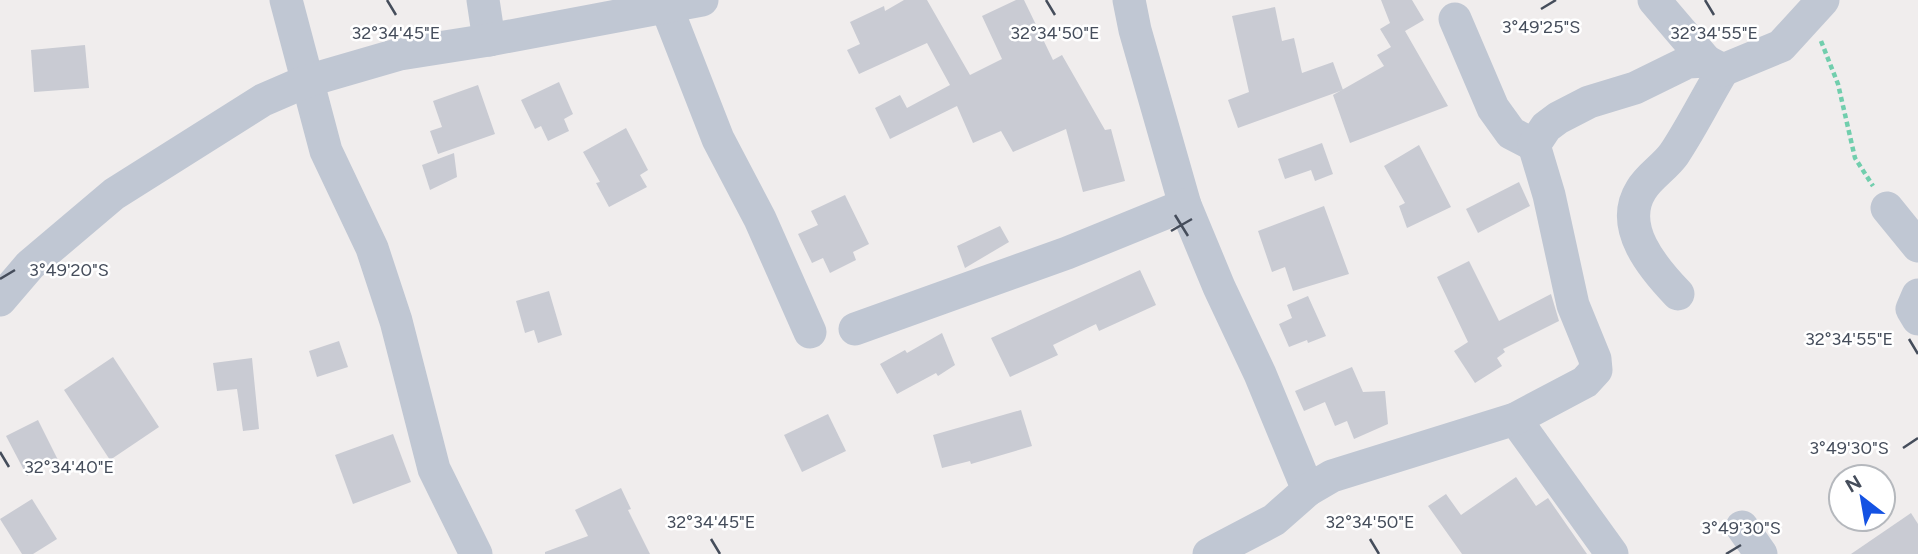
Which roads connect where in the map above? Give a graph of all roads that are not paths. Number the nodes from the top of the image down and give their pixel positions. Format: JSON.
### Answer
{"nodes":[{"id":1,"x":286,"y":0,"type":"edge"},
{"id":2,"x":483,"y":0,"type":"edge"},
{"id":3,"x":702,"y":0,"type":"edge"},
{"id":4,"x":1129,"y":0,"type":"edge"},
{"id":5,"x":1654,"y":0,"type":"edge"},
{"id":6,"x":666,"y":6,"type":"junction"},
{"id":7,"x":1816,"y":8,"type":"edge"},
{"id":8,"x":1455,"y":19,"type":"dead end"},
{"id":9,"x":489,"y":40,"type":"junction"},
{"id":10,"x":1714,"y":65,"type":"junction"},
{"id":11,"x":307,"y":80,"type":"junction"},
{"id":12,"x":1534,"y":145,"type":"junction"},
{"id":13,"x":1185,"y":205,"type":"junction"},
{"id":14,"x":1887,"y":208,"type":"road end"},
{"id":15,"x":1918,"y":246,"type":"edge"},
{"id":16,"x":1678,"y":294,"type":"dead end"},
{"id":17,"x":1918,"y":295,"type":"edge"},
{"id":18,"x":0,"y":300,"type":"edge"},
{"id":19,"x":1918,"y":319,"type":"edge"},
{"id":20,"x":855,"y":329,"type":"dead end"},
{"id":21,"x":810,"y":332,"type":"dead end"},
{"id":22,"x":1515,"y":419,"type":"junction"},
{"id":23,"x":1308,"y":490,"type":"junction"},
{"id":24,"x":1742,"y":527,"type":"dead end"},
{"id":25,"x":476,"y":554,"type":"edge"},
{"id":26,"x":1209,"y":554,"type":"edge"},
{"id":27,"x":1612,"y":554,"type":"edge"},
{"id":28,"x":1761,"y":554,"type":"edge"}],
"edges":[{"from":1,"to":11,"type":"street"},
{"from":2,"to":9,"type":"street"},
{"from":3,"to":6,"type":"street"},
{"from":4,"to":13,"type":"street"},
{"from":5,"to":10,"type":"street"},
{"from":6,"to":9,"type":"street"},
{"from":6,"to":21,"type":"street"},
{"from":7,"to":10,"type":"street"},
{"from":8,"to":12,"type":"street"},
{"from":9,"to":11,"type":"street"},
{"from":10,"to":12,"type":"street"},
{"from":10,"to":16,"type":"street"},
{"from":11,"to":18,"type":"street"},
{"from":11,"to":25,"type":"street"},
{"from":12,"to":22,"type":"street"},
{"from":13,"to":20,"type":"street"},
{"from":13,"to":23,"type":"street"},
{"from":14,"to":15,"type":"street"},
{"from":17,"to":19,"type":"street"},
{"from":22,"to":23,"type":"street"},
{"from":22,"to":27,"type":"street"},
{"from":23,"to":26,"type":"street"},
{"from":24,"to":28,"type":"street"}]}
